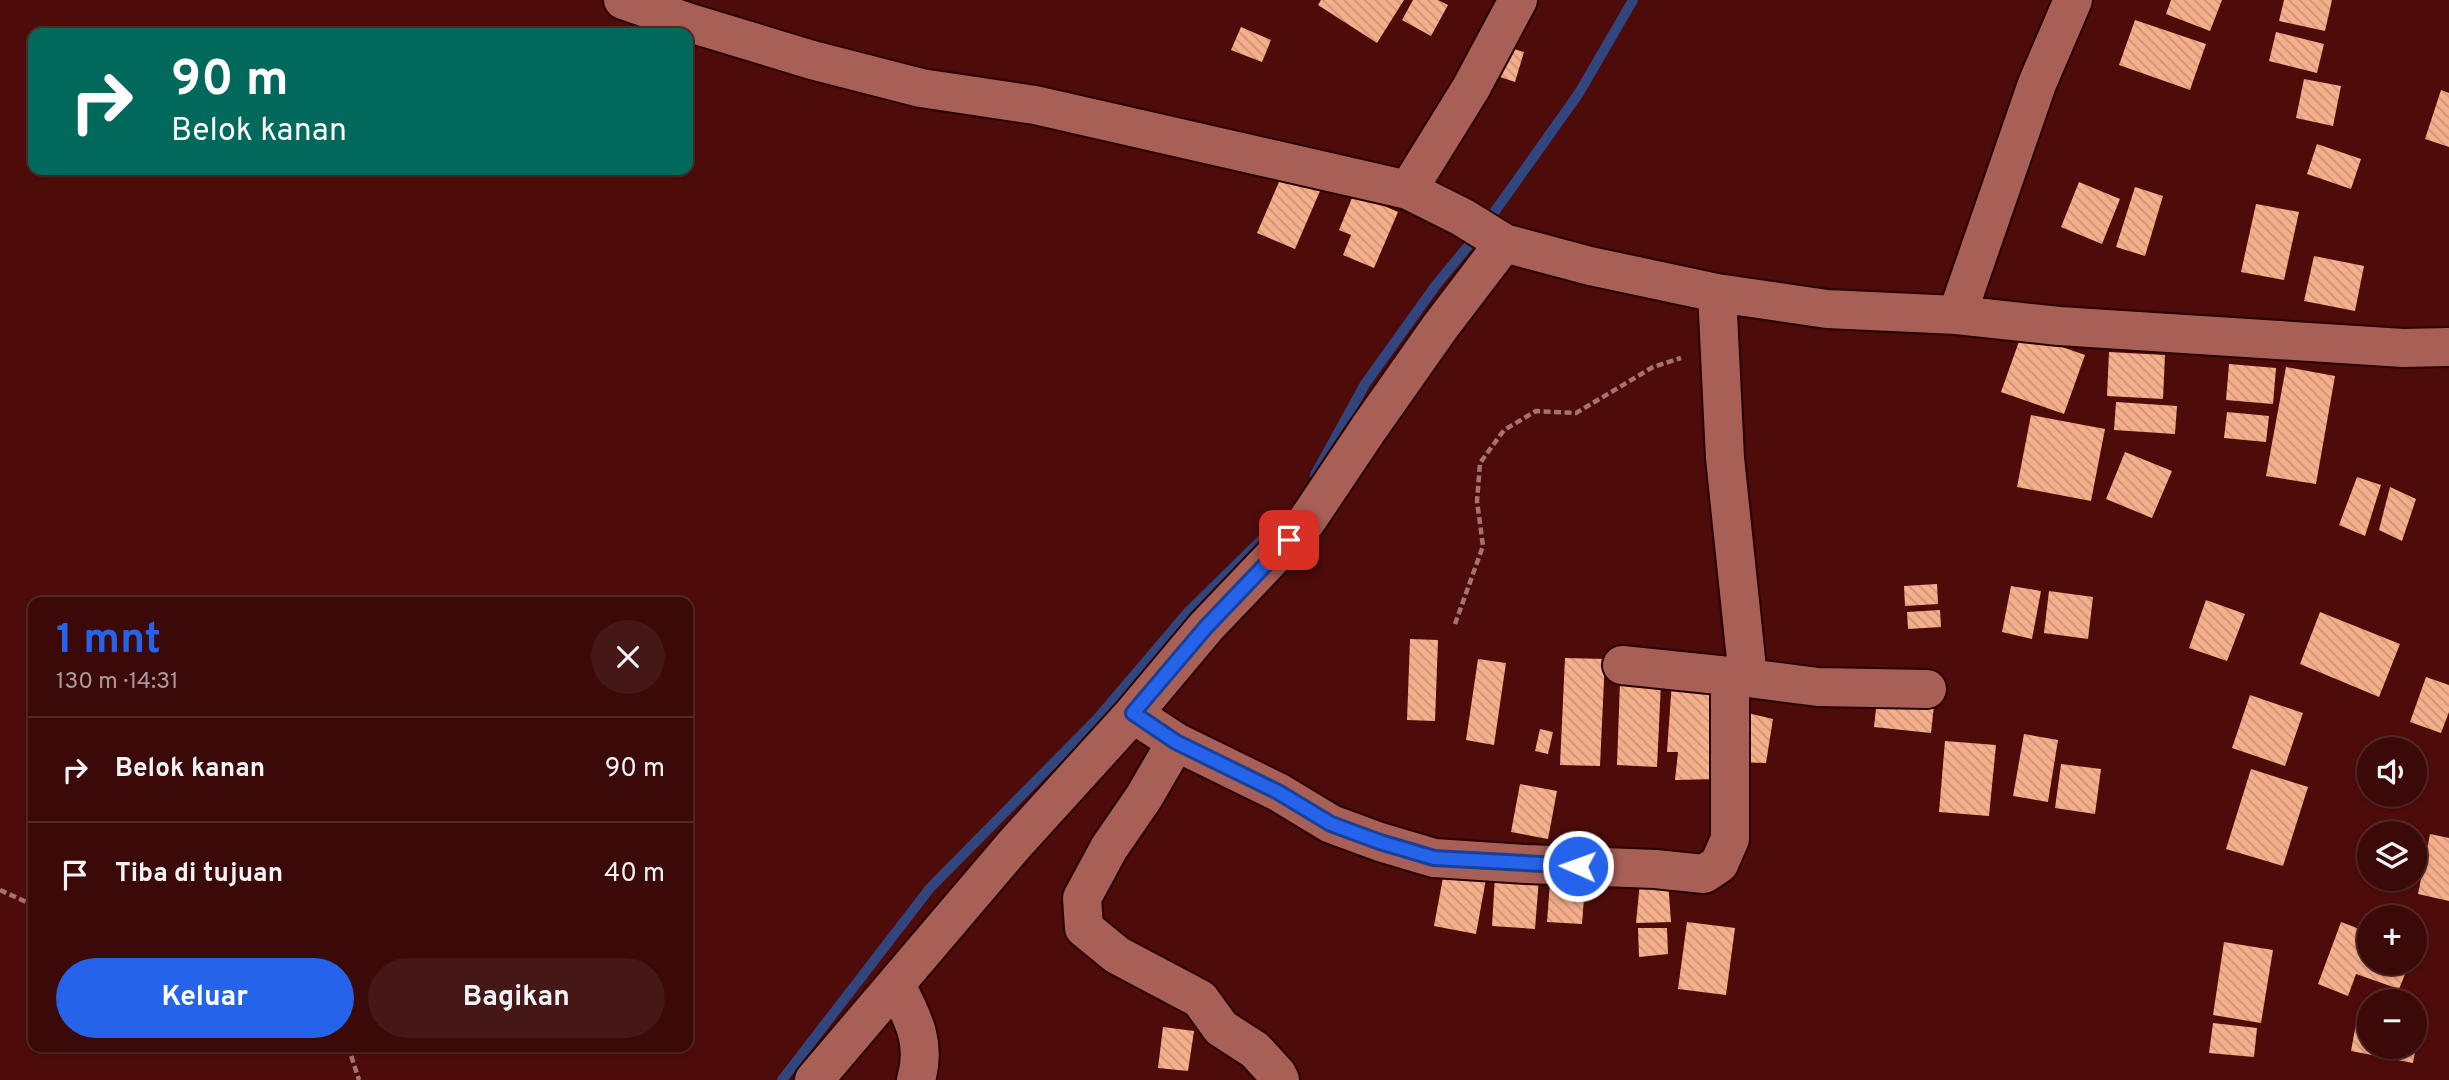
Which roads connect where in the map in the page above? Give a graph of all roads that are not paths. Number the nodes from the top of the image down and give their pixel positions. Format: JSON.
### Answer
{"nodes":[{"id":1,"x":623,"y":0,"type":"edge"},
{"id":2,"x":1518,"y":0,"type":"edge"},
{"id":3,"x":2073,"y":0,"type":"edge"},
{"id":4,"x":1408,"y":190,"type":"junction"},
{"id":5,"x":1485,"y":231,"type":"junction"},
{"id":6,"x":1717,"y":293,"type":"junction"},
{"id":7,"x":1957,"y":315,"type":"junction"},
{"id":8,"x":2449,"y":347,"type":"edge"},
{"id":9,"x":1622,"y":665,"type":"dead end"},
{"id":10,"x":1739,"y":678,"type":"junction"},
{"id":11,"x":1927,"y":689,"type":"dead end"},
{"id":12,"x":1133,"y":713,"type":"junction"},
{"id":13,"x":1176,"y":742,"type":"junction"},
{"id":14,"x":896,"y":985,"type":"junction"},
{"id":15,"x":814,"y":1080,"type":"edge"},
{"id":16,"x":916,"y":1080,"type":"edge"},
{"id":17,"x":1280,"y":1080,"type":"edge"}],
"edges":[{"from":1,"to":4,"type":"street"},
{"from":2,"to":4,"type":"street"},
{"from":3,"to":7,"type":"street"},
{"from":4,"to":5,"type":"street"},
{"from":5,"to":6,"type":"street"},
{"from":5,"to":12,"type":"street"},
{"from":6,"to":7,"type":"street"},
{"from":6,"to":10,"type":"street"},
{"from":7,"to":8,"type":"street"},
{"from":9,"to":10,"type":"street"},
{"from":10,"to":11,"type":"street"},
{"from":10,"to":13,"type":"street"},
{"from":12,"to":13,"type":"street"},
{"from":12,"to":14,"type":"street"},
{"from":13,"to":17,"type":"street"},
{"from":14,"to":15,"type":"street"},
{"from":14,"to":16,"type":"street"}]}
